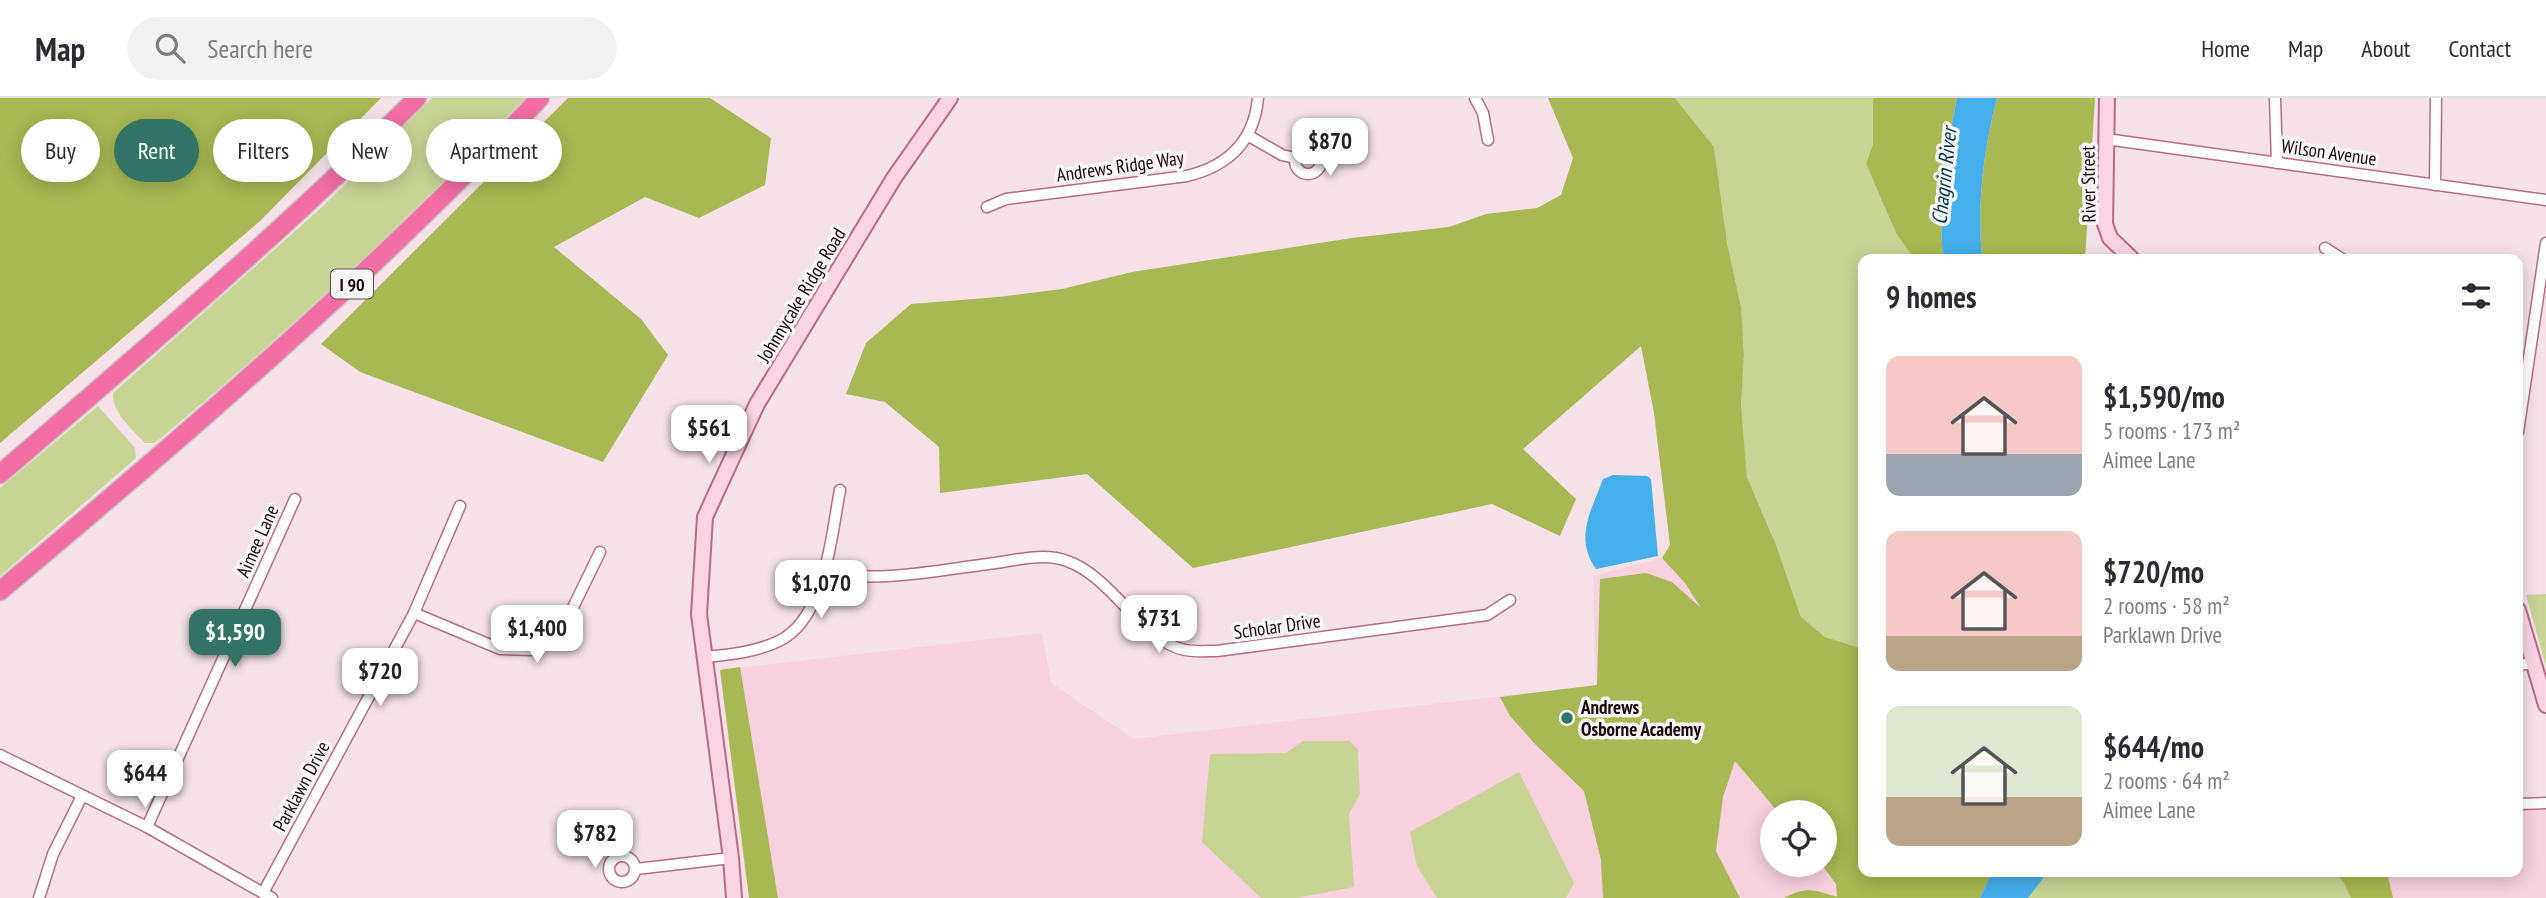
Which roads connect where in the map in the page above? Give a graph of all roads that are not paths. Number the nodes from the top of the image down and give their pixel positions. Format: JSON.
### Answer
{"nodes":[{"id":1,"x":417,"y":98,"type":"edge"},
{"id":2,"x":540,"y":98,"type":"edge"},
{"id":3,"x":950,"y":98,"type":"edge"},
{"id":4,"x":1258,"y":98,"type":"edge"},
{"id":5,"x":1475,"y":98,"type":"edge"},
{"id":6,"x":2107,"y":98,"type":"edge"},
{"id":7,"x":2275,"y":98,"type":"edge"},
{"id":8,"x":2436,"y":98,"type":"edge"},
{"id":9,"x":1249,"y":135,"type":"junction"},
{"id":10,"x":2106,"y":139,"type":"junction"},
{"id":11,"x":1488,"y":140,"type":"dead end"},
{"id":12,"x":1295,"y":158,"type":"dead end"},
{"id":13,"x":2277,"y":163,"type":"junction"},
{"id":14,"x":2435,"y":185,"type":"junction"},
{"id":15,"x":2546,"y":200,"type":"edge"},
{"id":16,"x":987,"y":207,"type":"dead end"},
{"id":17,"x":2546,"y":243,"type":"edge"},
{"id":18,"x":2325,"y":248,"type":"dead end"},
{"id":19,"x":2127,"y":254,"type":"edge"},
{"id":20,"x":2334,"y":254,"type":"edge"},
{"id":21,"x":2523,"y":373,"type":"edge"},
{"id":22,"x":0,"y":474,"type":"edge"},
{"id":23,"x":840,"y":490,"type":"dead end"},
{"id":24,"x":295,"y":499,"type":"dead end"},
{"id":25,"x":460,"y":506,"type":"dead end"},
{"id":26,"x":600,"y":552,"type":"dead end"},
{"id":27,"x":824,"y":572,"type":"junction"},
{"id":28,"x":0,"y":591,"type":"edge"},
{"id":29,"x":1510,"y":600,"type":"dead end"},
{"id":30,"x":414,"y":613,"type":"junction"},
{"id":31,"x":2523,"y":627,"type":"edge"},
{"id":32,"x":704,"y":657,"type":"junction"},
{"id":33,"x":2534,"y":663,"type":"junction"},
{"id":34,"x":2523,"y":664,"type":"edge"},
{"id":35,"x":2546,"y":705,"type":"edge"},
{"id":36,"x":0,"y":755,"type":"edge"},
{"id":37,"x":82,"y":796,"type":"junction"},
{"id":38,"x":2546,"y":803,"type":"edge"},
{"id":39,"x":2523,"y":804,"type":"edge"},
{"id":40,"x":147,"y":827,"type":"junction"},
{"id":41,"x":731,"y":858,"type":"junction"},
{"id":42,"x":636,"y":869,"type":"dead end"},
{"id":43,"x":268,"y":895,"type":"edge"},
{"id":44,"x":39,"y":898,"type":"edge"},
{"id":45,"x":734,"y":898,"type":"edge"}],
"edges":[{"from":1,"to":22,"type":"highway"},
{"from":2,"to":28,"type":"highway","number":"I 90"},
{"from":3,"to":32,"type":"main road","name":"Johnnycake Ridge Road"},
{"from":4,"to":9,"type":"street"},
{"from":5,"to":11,"type":"street"},
{"from":6,"to":10,"type":"main road","name":"River Street"},
{"from":7,"to":13,"type":"street"},
{"from":8,"to":14,"type":"street"},
{"from":9,"to":12,"type":"street"},
{"from":9,"to":16,"type":"street","name":"Andrews Ridge Way"},
{"from":10,"to":13,"type":"street","name":"Wilson Avenue"},
{"from":10,"to":19,"type":"main road","name":"River Street"},
{"from":13,"to":14,"type":"street","name":"Wilson Avenue"},
{"from":14,"to":15,"type":"street","name":"Wilson Avenue"},
{"from":17,"to":21,"type":"street"},
{"from":18,"to":20,"type":"street"},
{"from":23,"to":27,"type":"street"},
{"from":24,"to":40,"type":"street","name":"Aimee Lane"},
{"from":25,"to":30,"type":"street","name":"Parklawn Drive"},
{"from":26,"to":30,"type":"street"},
{"from":27,"to":29,"type":"street","name":"Scholar Drive"},
{"from":27,"to":32,"type":"street"},
{"from":30,"to":43,"type":"street","name":"Parklawn Drive"},
{"from":31,"to":33,"type":"main road"},
{"from":32,"to":41,"type":"main road","name":"Johnnycake Ridge Road"},
{"from":33,"to":34,"type":"street"},
{"from":33,"to":35,"type":"main road"},
{"from":36,"to":37,"type":"street"},
{"from":37,"to":40,"type":"street"},
{"from":37,"to":44,"type":"street"},
{"from":38,"to":39,"type":"street"},
{"from":40,"to":43,"type":"street"},
{"from":41,"to":42,"type":"street"},
{"from":41,"to":45,"type":"main road","name":"Johnnycake Ridge Road"}]}
